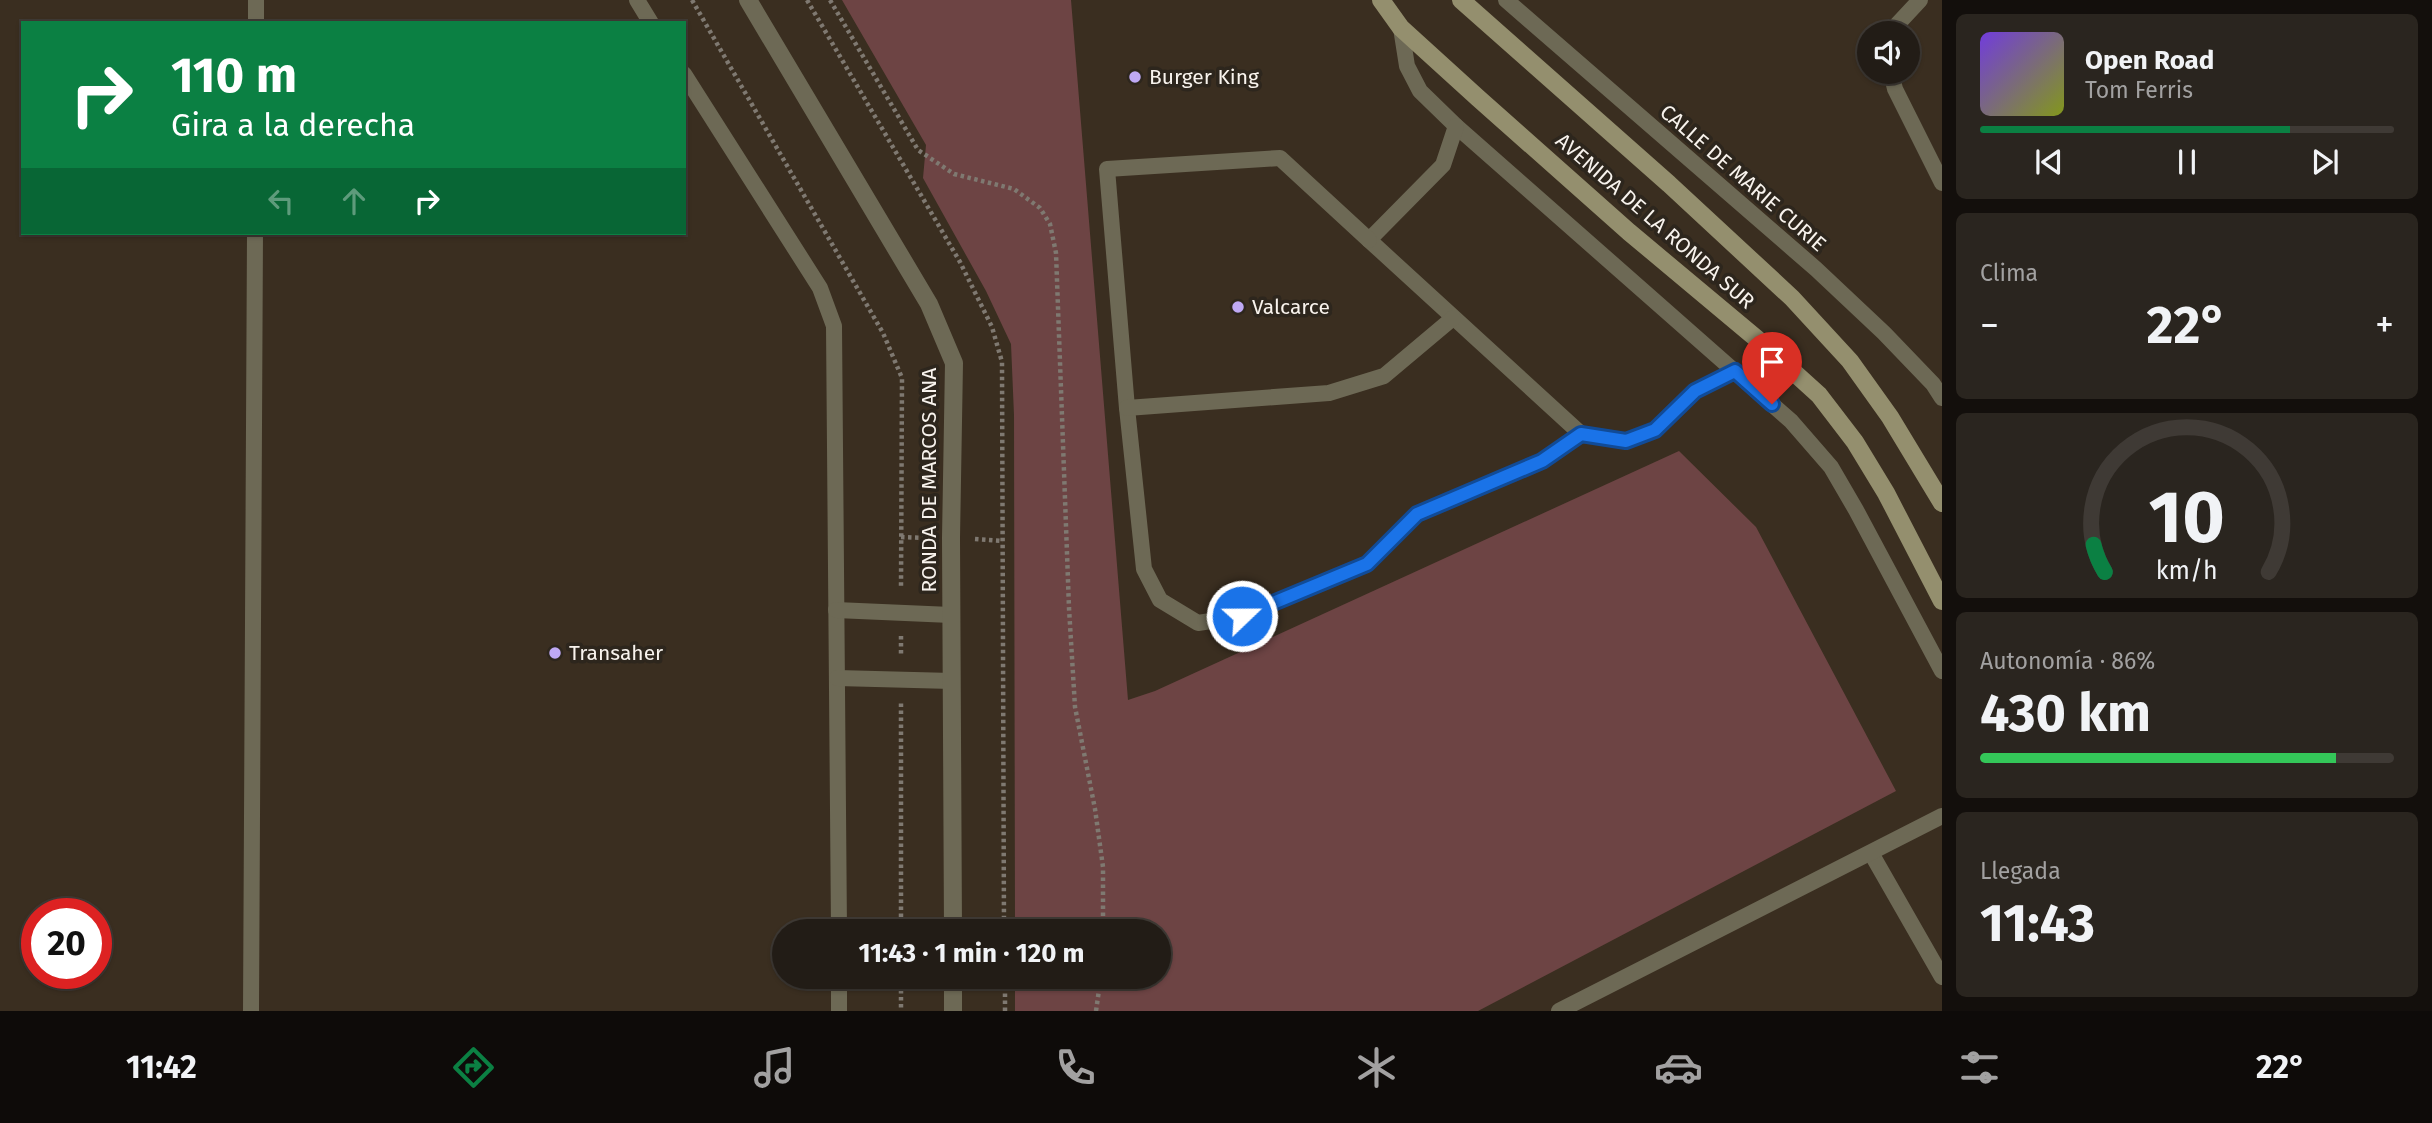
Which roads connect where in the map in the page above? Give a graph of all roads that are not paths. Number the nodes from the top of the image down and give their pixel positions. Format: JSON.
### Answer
{"nodes":[{"id":1,"x":256,"y":0,"type":"edge"},
{"id":2,"x":637,"y":0,"type":"edge"},
{"id":3,"x":748,"y":0,"type":"edge"},
{"id":4,"x":1381,"y":0,"type":"edge"},
{"id":5,"x":1461,"y":0,"type":"edge"},
{"id":6,"x":1506,"y":0,"type":"edge"},
{"id":7,"x":1920,"y":0,"type":"edge"},
{"id":8,"x":256,"y":21,"type":"edge"},
{"id":9,"x":650,"y":21,"type":"edge"},
{"id":10,"x":1900,"y":21,"type":"edge"},
{"id":11,"x":1401,"y":28,"type":"junction"},
{"id":12,"x":686,"y":78,"type":"edge"},
{"id":13,"x":1894,"y":84,"type":"edge"},
{"id":14,"x":1456,"y":126,"type":"junction"},
{"id":15,"x":1942,"y":183,"type":"edge"},
{"id":16,"x":255,"y":235,"type":"edge"},
{"id":17,"x":1369,"y":240,"type":"junction"},
{"id":18,"x":1453,"y":318,"type":"junction"},
{"id":19,"x":1735,"y":371,"type":"junction"},
{"id":20,"x":1942,"y":398,"type":"edge"},
{"id":21,"x":1127,"y":408,"type":"junction"},
{"id":22,"x":1581,"y":434,"type":"junction"},
{"id":23,"x":1942,"y":503,"type":"edge"},
{"id":24,"x":1942,"y":601,"type":"edge"},
{"id":25,"x":836,"y":610,"type":"junction"},
{"id":26,"x":951,"y":615,"type":"junction"},
{"id":27,"x":1942,"y":671,"type":"edge"},
{"id":28,"x":837,"y":678,"type":"junction"},
{"id":29,"x":952,"y":681,"type":"junction"},
{"id":30,"x":1942,"y":816,"type":"edge"},
{"id":31,"x":1871,"y":853,"type":"junction"},
{"id":32,"x":839,"y":919,"type":"edge"},
{"id":33,"x":953,"y":919,"type":"edge"},
{"id":34,"x":1942,"y":977,"type":"edge"},
{"id":35,"x":839,"y":989,"type":"edge"},
{"id":36,"x":953,"y":989,"type":"edge"},
{"id":37,"x":251,"y":1011,"type":"edge"},
{"id":38,"x":839,"y":1011,"type":"edge"},
{"id":39,"x":953,"y":1011,"type":"edge"},
{"id":40,"x":1559,"y":1011,"type":"edge"}],
"edges":[{"from":1,"to":8,"type":"lane"},
{"from":2,"to":9,"type":"lane"},
{"from":3,"to":26,"type":"street","name":"RONDA DE MARCOS ANA"},
{"from":4,"to":11,"type":"main road","name":"AVENIDA DE LA RONDA SUR"},
{"from":5,"to":23,"type":"main road","name":"AVENIDA DE LA RONDA SUR"},
{"from":6,"to":20,"type":"lane","name":"CALLE DE MARIE CURIE"},
{"from":7,"to":10,"type":"lane"},
{"from":11,"to":14,"type":"lane"},
{"from":11,"to":24,"type":"main road","name":"AVENIDA DE LA RONDA SUR"},
{"from":12,"to":25,"type":"lane"},
{"from":13,"to":15,"type":"lane"},
{"from":14,"to":17,"type":"lane"},
{"from":14,"to":19,"type":"lane"},
{"from":16,"to":37,"type":"lane"},
{"from":17,"to":18,"type":"lane"},
{"from":17,"to":21,"type":"lane"},
{"from":18,"to":21,"type":"lane"},
{"from":18,"to":22,"type":"lane"},
{"from":19,"to":22,"type":"lane"},
{"from":19,"to":27,"type":"lane"},
{"from":21,"to":22,"type":"lane"},
{"from":25,"to":26,"type":"lane"},
{"from":25,"to":28,"type":"lane"},
{"from":26,"to":29,"type":"street","name":"RONDA DE MARCOS ANA"},
{"from":28,"to":29,"type":"lane"},
{"from":28,"to":32,"type":"lane"},
{"from":29,"to":33,"type":"street","name":"RONDA DE MARCOS ANA"},
{"from":30,"to":31,"type":"lane"},
{"from":31,"to":34,"type":"lane"},
{"from":31,"to":40,"type":"lane"},
{"from":35,"to":38,"type":"lane"},
{"from":36,"to":39,"type":"street"}]}
